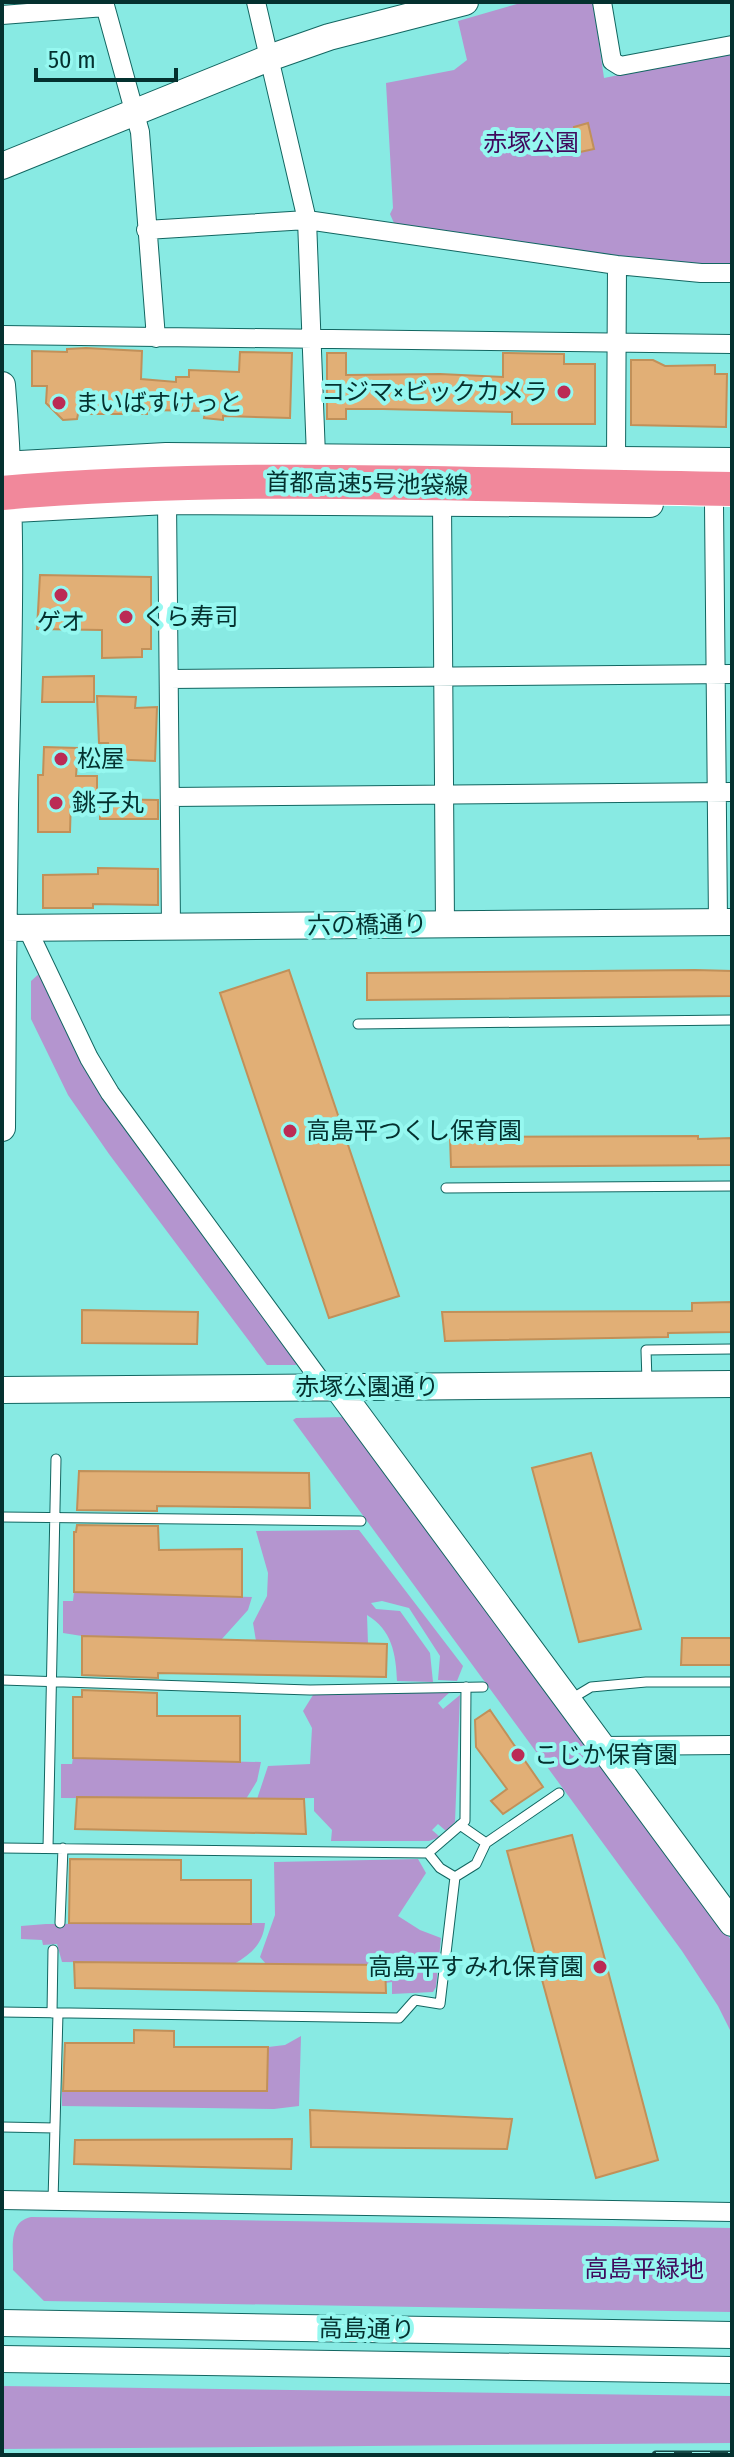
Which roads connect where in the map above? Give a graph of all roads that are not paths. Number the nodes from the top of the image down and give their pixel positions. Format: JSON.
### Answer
{"nodes":[{"id":1,"x":256,"y":2,"type":"edge"},
{"id":2,"x":602,"y":2,"type":"edge"},
{"id":3,"x":457,"y":3,"type":"edge"},
{"id":4,"x":104,"y":4,"type":"edge"},
{"id":5,"x":2,"y":15,"type":"edge"},
{"id":6,"x":732,"y":45,"type":"edge"},
{"id":7,"x":269,"y":58,"type":"junction"},
{"id":8,"x":135,"y":112,"type":"junction"},
{"id":9,"x":2,"y":166,"type":"edge"},
{"id":10,"x":307,"y":220,"type":"junction"},
{"id":11,"x":146,"y":230,"type":"junction"},
{"id":12,"x":617,"y":265,"type":"junction"},
{"id":13,"x":732,"y":273,"type":"edge"},
{"id":14,"x":2,"y":335,"type":"edge"},
{"id":15,"x":156,"y":338,"type":"junction"},
{"id":16,"x":312,"y":340,"type":"junction"},
{"id":17,"x":617,"y":343,"type":"junction"},
{"id":18,"x":732,"y":344,"type":"edge"},
{"id":19,"x":2,"y":385,"type":"edge"},
{"id":20,"x":316,"y":456,"type":"junction"},
{"id":21,"x":616,"y":460,"type":"junction"},
{"id":22,"x":732,"y":461,"type":"edge"},
{"id":23,"x":732,"y":475,"type":"edge"},
{"id":24,"x":4,"y":487,"type":"edge"},
{"id":25,"x":726,"y":500,"type":"edge"},
{"id":26,"x":167,"y":501,"type":"junction"},
{"id":27,"x":442,"y":502,"type":"junction"},
{"id":28,"x":724,"y":674,"type":"edge"},
{"id":29,"x":442,"y":676,"type":"junction"},
{"id":30,"x":169,"y":679,"type":"junction"},
{"id":31,"x":725,"y":792,"type":"edge"},
{"id":32,"x":443,"y":795,"type":"junction"},
{"id":33,"x":170,"y":797,"type":"junction"},
{"id":34,"x":4,"y":802,"type":"edge"},
{"id":35,"x":3,"y":885,"type":"edge"},
{"id":36,"x":725,"y":922,"type":"edge"},
{"id":37,"x":445,"y":924,"type":"junction"},
{"id":38,"x":171,"y":927,"type":"junction"},
{"id":39,"x":11,"y":928,"type":"edge"},
{"id":40,"x":732,"y":1020,"type":"edge"},
{"id":41,"x":358,"y":1024,"type":"dead end"},
{"id":42,"x":2,"y":1128,"type":"edge"},
{"id":43,"x":732,"y":1186,"type":"edge"},
{"id":44,"x":446,"y":1188,"type":"dead end"},
{"id":45,"x":732,"y":1349,"type":"edge"},
{"id":46,"x":732,"y":1384,"type":"edge"},
{"id":47,"x":647,"y":1385,"type":"junction"},
{"id":48,"x":332,"y":1388,"type":"junction"},
{"id":49,"x":2,"y":1390,"type":"edge"},
{"id":50,"x":56,"y":1459,"type":"dead end"},
{"id":51,"x":2,"y":1517,"type":"edge"},
{"id":52,"x":55,"y":1517,"type":"junction"},
{"id":53,"x":361,"y":1521,"type":"dead end"},
{"id":54,"x":2,"y":1680,"type":"edge"},
{"id":55,"x":51,"y":1682,"type":"junction"},
{"id":56,"x":732,"y":1682,"type":"edge"},
{"id":57,"x":466,"y":1687,"type":"junction"},
{"id":58,"x":483,"y":1687,"type":"dead end"},
{"id":59,"x":568,"y":1700,"type":"junction"},
{"id":60,"x":732,"y":1745,"type":"edge"},
{"id":61,"x":602,"y":1746,"type":"junction"},
{"id":62,"x":559,"y":1793,"type":"dead end"},
{"id":63,"x":460,"y":1825,"type":"junction"},
{"id":64,"x":486,"y":1843,"type":"junction"},
{"id":65,"x":2,"y":1848,"type":"edge"},
{"id":66,"x":48,"y":1848,"type":"junction"},
{"id":67,"x":63,"y":1848,"type":"junction"},
{"id":68,"x":428,"y":1853,"type":"junction"},
{"id":69,"x":455,"y":1877,"type":"junction"},
{"id":70,"x":60,"y":1923,"type":"dead end"},
{"id":71,"x":732,"y":1923,"type":"edge"},
{"id":72,"x":53,"y":1950,"type":"dead end"},
{"id":73,"x":2,"y":2012,"type":"edge"},
{"id":74,"x":55,"y":2013,"type":"junction"},
{"id":75,"x":2,"y":2127,"type":"edge"},
{"id":76,"x":55,"y":2128,"type":"junction"},
{"id":77,"x":2,"y":2200,"type":"edge"},
{"id":78,"x":53,"y":2201,"type":"junction"},
{"id":79,"x":732,"y":2212,"type":"edge"},
{"id":80,"x":2,"y":2323,"type":"edge"},
{"id":81,"x":732,"y":2335,"type":"edge"},
{"id":82,"x":2,"y":2359,"type":"edge"},
{"id":83,"x":732,"y":2370,"type":"edge"}],
"edges":[{"from":1,"to":7,"type":"street"},
{"from":2,"to":6,"type":"street"},
{"from":3,"to":7,"type":"street"},
{"from":4,"to":5,"type":"street"},
{"from":4,"to":8,"type":"street"},
{"from":7,"to":8,"type":"street"},
{"from":7,"to":10,"type":"street"},
{"from":8,"to":9,"type":"street"},
{"from":8,"to":11,"type":"street"},
{"from":10,"to":11,"type":"street"},
{"from":10,"to":12,"type":"street"},
{"from":10,"to":16,"type":"street"},
{"from":11,"to":15,"type":"street"},
{"from":12,"to":13,"type":"street"},
{"from":12,"to":17,"type":"street"},
{"from":14,"to":15,"type":"street"},
{"from":15,"to":16,"type":"street"},
{"from":16,"to":17,"type":"street"},
{"from":16,"to":20,"type":"street"},
{"from":17,"to":18,"type":"street"},
{"from":17,"to":21,"type":"street"},
{"from":19,"to":24,"type":"street"},
{"from":20,"to":21,"type":"street"},
{"from":20,"to":24,"type":"street"},
{"from":21,"to":22,"type":"street"},
{"from":23,"to":24,"type":"highway","name":"首都高速5号池袋線"},
{"from":24,"to":25,"type":"highway","name":"首都高速5号池袋線","bridge":true},
{"from":24,"to":26,"type":"street"},
{"from":24,"to":34,"type":"street"},
{"from":25,"to":27,"type":"street"},
{"from":25,"to":28,"type":"street"},
{"from":26,"to":27,"type":"street"},
{"from":26,"to":30,"type":"street"},
{"from":27,"to":29,"type":"street"},
{"from":28,"to":29,"type":"street"},
{"from":28,"to":31,"type":"street"},
{"from":29,"to":30,"type":"street"},
{"from":29,"to":32,"type":"street"},
{"from":30,"to":33,"type":"street"},
{"from":31,"to":32,"type":"street"},
{"from":31,"to":36,"type":"street"},
{"from":32,"to":33,"type":"street"},
{"from":32,"to":37,"type":"street"},
{"from":33,"to":38,"type":"street"},
{"from":34,"to":35,"type":"street"},
{"from":35,"to":39,"type":"street"},
{"from":36,"to":37,"type":"street","name":"六の橋通り"},
{"from":37,"to":38,"type":"street","name":"六の橋通り"},
{"from":38,"to":39,"type":"street","name":"六の橋通り"},
{"from":39,"to":42,"type":"street"},
{"from":39,"to":48,"type":"street"},
{"from":40,"to":41,"type":"lane"},
{"from":43,"to":44,"type":"lane"},
{"from":45,"to":47,"type":"lane"},
{"from":46,"to":47,"type":"street","name":"赤塚公園通り"},
{"from":47,"to":48,"type":"street","name":"赤塚公園通り"},
{"from":48,"to":49,"type":"street","name":"赤塚公園通り"},
{"from":48,"to":59,"type":"street"},
{"from":50,"to":52,"type":"lane"},
{"from":51,"to":52,"type":"lane"},
{"from":52,"to":53,"type":"lane"},
{"from":52,"to":55,"type":"lane"},
{"from":54,"to":55,"type":"lane"},
{"from":55,"to":57,"type":"lane"},
{"from":55,"to":66,"type":"lane"},
{"from":56,"to":59,"type":"lane"},
{"from":57,"to":58,"type":"lane"},
{"from":57,"to":63,"type":"lane"},
{"from":59,"to":61,"type":"street"},
{"from":60,"to":61,"type":"street"},
{"from":61,"to":71,"type":"street"},
{"from":62,"to":64,"type":"lane"},
{"from":63,"to":64,"type":"lane"},
{"from":63,"to":68,"type":"lane"},
{"from":64,"to":69,"type":"lane"},
{"from":65,"to":66,"type":"lane"},
{"from":66,"to":67,"type":"lane"},
{"from":67,"to":68,"type":"lane"},
{"from":67,"to":70,"type":"lane"},
{"from":68,"to":69,"type":"lane"},
{"from":69,"to":74,"type":"lane"},
{"from":72,"to":74,"type":"lane"},
{"from":73,"to":74,"type":"lane"},
{"from":74,"to":76,"type":"lane"},
{"from":75,"to":76,"type":"lane"},
{"from":76,"to":78,"type":"lane"},
{"from":77,"to":78,"type":"street"},
{"from":78,"to":79,"type":"street"},
{"from":80,"to":81,"type":"street","name":"高島通り"},
{"from":82,"to":83,"type":"street","name":"高島通り"}]}
